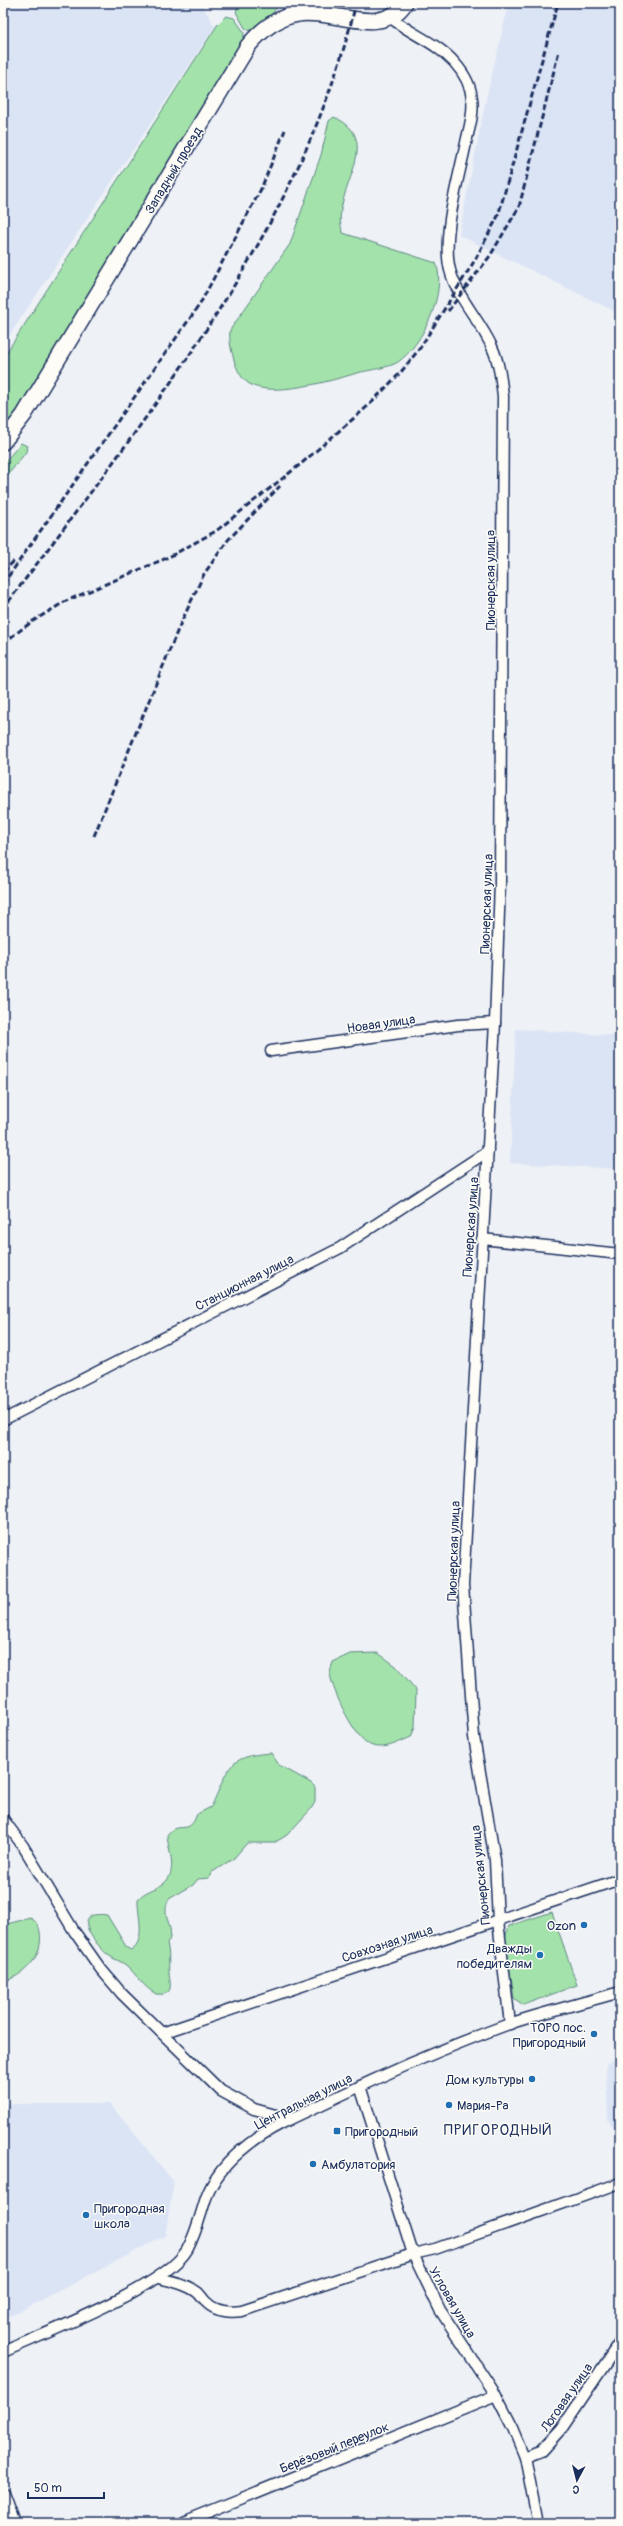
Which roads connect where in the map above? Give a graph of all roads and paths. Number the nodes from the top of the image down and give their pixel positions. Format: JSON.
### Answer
{"nodes":[{"id":1,"x":405,"y":3,"type":"edge"},
{"id":2,"x":390,"y":17,"type":"junction"},
{"id":3,"x":3,"y":442,"type":"edge"},
{"id":4,"x":495,"y":1023,"type":"junction"},
{"id":5,"x":271,"y":1051,"type":"dead end"},
{"id":6,"x":488,"y":1151,"type":"junction"},
{"id":7,"x":482,"y":1239,"type":"junction"},
{"id":8,"x":620,"y":1254,"type":"edge"},
{"id":9,"x":3,"y":1420,"type":"edge"},
{"id":10,"x":3,"y":1819,"type":"edge"},
{"id":11,"x":620,"y":1879,"type":"edge"},
{"id":12,"x":498,"y":1921,"type":"junction"},
{"id":13,"x":620,"y":1992,"type":"edge"},
{"id":14,"x":510,"y":2024,"type":"junction"},
{"id":15,"x":162,"y":2034,"type":"junction"},
{"id":16,"x":360,"y":2086,"type":"junction"},
{"id":17,"x":290,"y":2119,"type":"junction"},
{"id":18,"x":620,"y":2183,"type":"edge"},
{"id":19,"x":413,"y":2254,"type":"junction"},
{"id":20,"x":158,"y":2278,"type":"junction"},
{"id":21,"x":620,"y":2342,"type":"edge"},
{"id":22,"x":3,"y":2352,"type":"edge"},
{"id":23,"x":496,"y":2395,"type":"junction"},
{"id":24,"x":525,"y":2457,"type":"junction"},
{"id":25,"x":3,"y":2493,"type":"edge"},
{"id":26,"x":14,"y":2523,"type":"edge"},
{"id":27,"x":181,"y":2523,"type":"edge"},
{"id":28,"x":538,"y":2523,"type":"edge"}],
"edges":[{"from":1,"to":2,"type":"main road"},
{"from":2,"to":3,"type":"main road","name":"Западный проезд"},
{"from":2,"to":4,"type":"street","name":"Пионерская улица"},
{"from":4,"to":5,"type":"street","name":"Новая улица"},
{"from":4,"to":6,"type":"street","name":"Пионерская улица"},
{"from":6,"to":7,"type":"street","name":"Пионерская улица"},
{"from":6,"to":9,"type":"street","name":"Станционная улица"},
{"from":7,"to":8,"type":"street"},
{"from":7,"to":12,"type":"street","name":"Пионерская улица"},
{"from":10,"to":15,"type":"street"},
{"from":11,"to":12,"type":"street","name":"Совхозная улица"},
{"from":12,"to":14,"type":"street","name":"Пионерская улица"},
{"from":12,"to":15,"type":"street","name":"Совхозная улица"},
{"from":13,"to":14,"type":"street","name":"Центральная улица"},
{"from":14,"to":16,"type":"street","name":"Центральная улица"},
{"from":15,"to":17,"type":"street"},
{"from":16,"to":17,"type":"street","name":"Центральная улица"},
{"from":16,"to":19,"type":"street","name":"Угловая улица"},
{"from":17,"to":20,"type":"street","name":"Центральная улица"},
{"from":18,"to":19,"type":"street"},
{"from":19,"to":20,"type":"street"},
{"from":19,"to":23,"type":"street","name":"Угловая улица"},
{"from":20,"to":22,"type":"street","name":"Центральная улица"},
{"from":21,"to":24,"type":"street","name":"Логовая улица"},
{"from":23,"to":24,"type":"street","name":"Угловая улица"},
{"from":23,"to":27,"type":"street","name":"Берёзовый переулок"},
{"from":24,"to":28,"type":"street","name":"Угловая улица"},
{"from":25,"to":26,"type":"street"}]}
